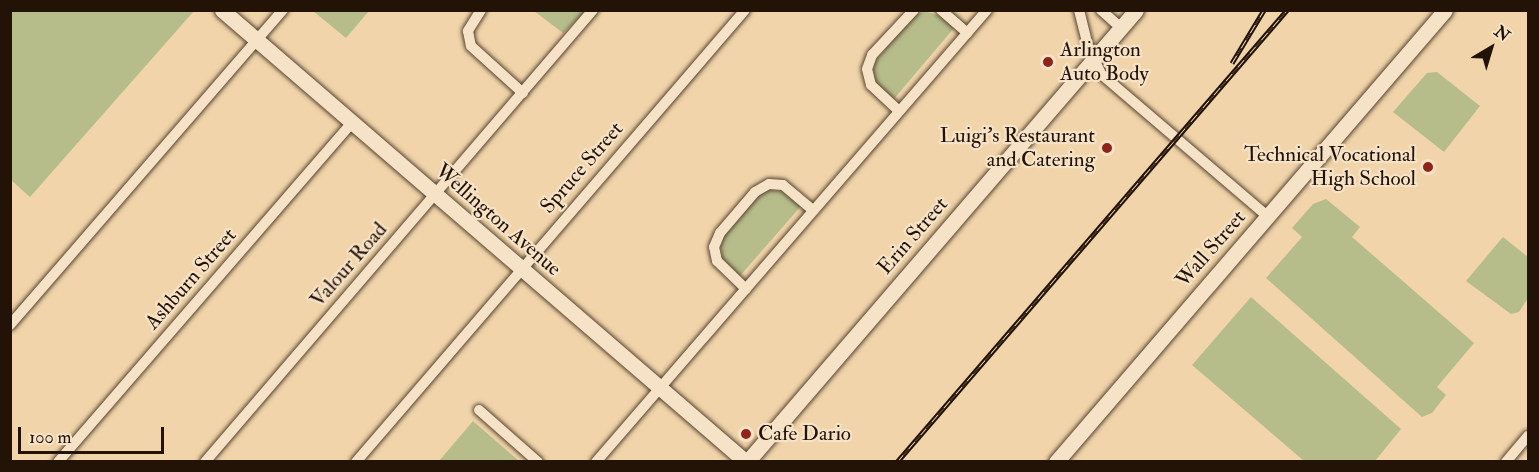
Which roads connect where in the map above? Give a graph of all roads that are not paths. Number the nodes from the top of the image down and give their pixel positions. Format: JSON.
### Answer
{"nodes":[{"id":1,"x":222,"y":10,"type":"edge"},
{"id":2,"x":283,"y":10,"type":"edge"},
{"id":3,"x":482,"y":10,"type":"edge"},
{"id":4,"x":593,"y":10,"type":"edge"},
{"id":5,"x":745,"y":10,"type":"edge"},
{"id":6,"x":914,"y":10,"type":"edge"},
{"id":7,"x":941,"y":10,"type":"edge"},
{"id":8,"x":987,"y":10,"type":"edge"},
{"id":9,"x":1079,"y":10,"type":"edge"},
{"id":10,"x":1101,"y":10,"type":"edge"},
{"id":11,"x":1136,"y":10,"type":"edge"},
{"id":12,"x":1445,"y":10,"type":"edge"},
{"id":13,"x":1121,"y":28,"type":"junction"},
{"id":14,"x":967,"y":33,"type":"junction"},
{"id":15,"x":257,"y":40,"type":"junction"},
{"id":16,"x":1093,"y":60,"type":"junction"},
{"id":17,"x":523,"y":93,"type":"junction"},
{"id":18,"x":899,"y":111,"type":"junction"},
{"id":19,"x":353,"y":122,"type":"junction"},
{"id":20,"x":435,"y":193,"type":"junction"},
{"id":21,"x":813,"y":210,"type":"junction"},
{"id":22,"x":1267,"y":216,"type":"junction"},
{"id":23,"x":522,"y":267,"type":"junction"},
{"id":24,"x":746,"y":289,"type":"junction"},
{"id":25,"x":10,"y":325,"type":"edge"},
{"id":26,"x":662,"y":388,"type":"junction"},
{"id":27,"x":479,"y":410,"type":"dead end"},
{"id":28,"x":1528,"y":436,"type":"edge"},
{"id":29,"x":58,"y":462,"type":"edge"},
{"id":30,"x":205,"y":462,"type":"edge"},
{"id":31,"x":356,"y":462,"type":"edge"},
{"id":32,"x":538,"y":462,"type":"edge"},
{"id":33,"x":596,"y":462,"type":"edge"},
{"id":34,"x":746,"y":462,"type":"edge"},
{"id":35,"x":1056,"y":462,"type":"edge"},
{"id":36,"x":1506,"y":462,"type":"edge"}],
"edges":[{"from":1,"to":15,"type":"main road","name":"Wellington Avenue"},
{"from":2,"to":15,"type":"street"},
{"from":3,"to":17,"type":"street"},
{"from":4,"to":17,"type":"street","name":"Valour Road"},
{"from":5,"to":23,"type":"street","name":"Spruce Street"},
{"from":6,"to":18,"type":"street"},
{"from":7,"to":14,"type":"street"},
{"from":8,"to":14,"type":"street"},
{"from":9,"to":16,"type":"street"},
{"from":10,"to":13,"type":"street"},
{"from":11,"to":13,"type":"main road","name":"Erin Street"},
{"from":12,"to":22,"type":"main road","name":"Wall Street"},
{"from":13,"to":16,"type":"main road","name":"Erin Street"},
{"from":14,"to":18,"type":"street"},
{"from":15,"to":19,"type":"main road","name":"Wellington Avenue"},
{"from":15,"to":25,"type":"street"},
{"from":16,"to":22,"type":"street"},
{"from":16,"to":34,"type":"main road","name":"Erin Street"},
{"from":17,"to":20,"type":"street","name":"Valour Road"},
{"from":18,"to":21,"type":"street"},
{"from":19,"to":20,"type":"main road","name":"Wellington Avenue"},
{"from":19,"to":29,"type":"street","name":"Ashburn Street"},
{"from":20,"to":23,"type":"main road","name":"Wellington Avenue"},
{"from":20,"to":30,"type":"street","name":"Valour Road"},
{"from":21,"to":24,"type":"street"},
{"from":21,"to":24,"type":"street"},
{"from":22,"to":35,"type":"main road","name":"Wall Street"},
{"from":23,"to":26,"type":"main road","name":"Wellington Avenue"},
{"from":23,"to":31,"type":"street","name":"Spruce Street"},
{"from":24,"to":26,"type":"street"},
{"from":26,"to":33,"type":"street"},
{"from":26,"to":34,"type":"main road","name":"Wellington Avenue"},
{"from":27,"to":32,"type":"street"},
{"from":28,"to":36,"type":"street"}]}
